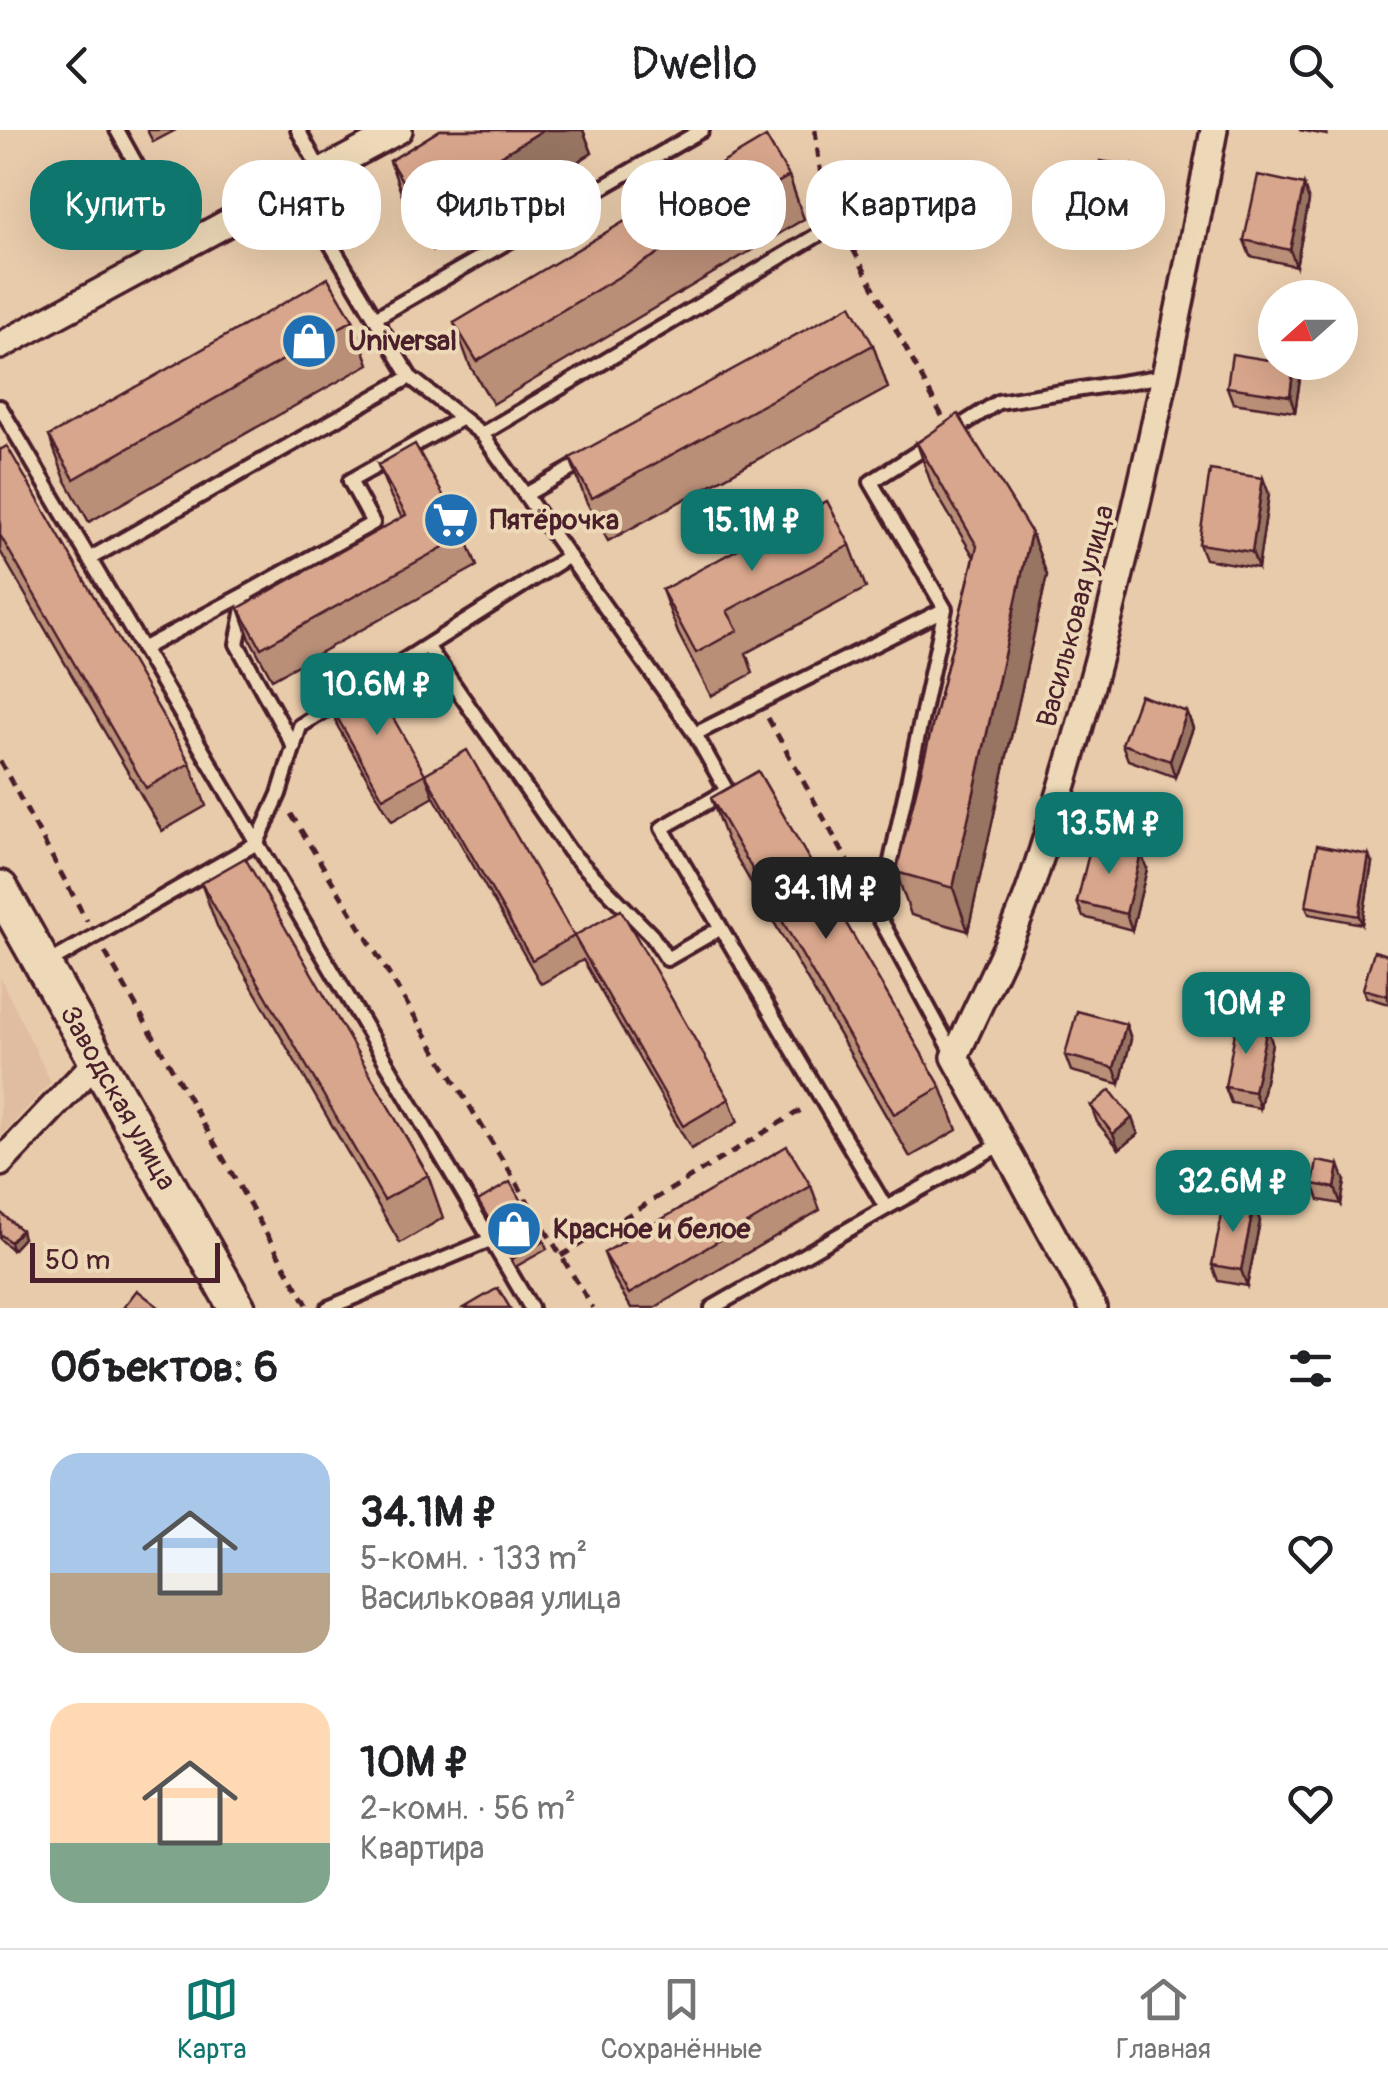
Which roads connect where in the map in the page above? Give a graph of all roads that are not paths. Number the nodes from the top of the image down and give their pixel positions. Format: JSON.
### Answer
{"nodes":[{"id":1,"x":117,"y":130,"type":"edge"},
{"id":2,"x":298,"y":130,"type":"edge"},
{"id":3,"x":399,"y":130,"type":"edge"},
{"id":4,"x":702,"y":130,"type":"edge"},
{"id":5,"x":1214,"y":130,"type":"edge"},
{"id":6,"x":134,"y":160,"type":"edge"},
{"id":7,"x":314,"y":160,"type":"edge"},
{"id":8,"x":340,"y":160,"type":"edge"},
{"id":9,"x":806,"y":242,"type":"edge"},
{"id":10,"x":176,"y":250,"type":"edge"},
{"id":11,"x":334,"y":250,"type":"edge"},
{"id":12,"x":374,"y":318,"type":"junction"},
{"id":13,"x":0,"y":346,"type":"edge"},
{"id":14,"x":1168,"y":376,"type":"junction"},
{"id":15,"x":410,"y":377,"type":"junction"},
{"id":16,"x":0,"y":407,"type":"edge"},
{"id":17,"x":462,"y":418,"type":"junction"},
{"id":18,"x":482,"y":434,"type":"junction"},
{"id":19,"x":592,"y":457,"type":"edge"},
{"id":20,"x":526,"y":495,"type":"junction"},
{"id":21,"x":569,"y":556,"type":"junction"},
{"id":22,"x":89,"y":560,"type":"junction"},
{"id":23,"x":248,"y":592,"type":"junction"},
{"id":24,"x":945,"y":609,"type":"junction"},
{"id":25,"x":428,"y":646,"type":"junction"},
{"id":26,"x":142,"y":649,"type":"junction"},
{"id":27,"x":695,"y":734,"type":"junction"},
{"id":28,"x":294,"y":747,"type":"junction"},
{"id":29,"x":258,"y":843,"type":"junction"},
{"id":30,"x":0,"y":889,"type":"edge"},
{"id":31,"x":721,"y":928,"type":"junction"},
{"id":32,"x":42,"y":966,"type":"junction"},
{"id":33,"x":955,"y":1057,"type":"junction"},
{"id":34,"x":96,"y":1062,"type":"junction"},
{"id":35,"x":1002,"y":1143,"type":"junction"},
{"id":36,"x":0,"y":1163,"type":"edge"},
{"id":37,"x":886,"y":1208,"type":"junction"},
{"id":38,"x":490,"y":1240,"type":"junction"},
{"id":39,"x":237,"y":1308,"type":"edge"},
{"id":40,"x":328,"y":1308,"type":"edge"},
{"id":41,"x":530,"y":1308,"type":"edge"},
{"id":42,"x":712,"y":1308,"type":"edge"},
{"id":43,"x":1093,"y":1308,"type":"edge"}],
"edges":[{"from":1,"to":6,"type":"lane"},
{"from":2,"to":7,"type":"lane"},
{"from":3,"to":8,"type":"street"},
{"from":4,"to":12,"type":"lane"},
{"from":5,"to":14,"type":"street","name":"Васильковая улица"},
{"from":9,"to":18,"type":"lane"},
{"from":10,"to":13,"type":"street"},
{"from":11,"to":12,"type":"lane"},
{"from":12,"to":15,"type":"lane"},
{"from":14,"to":24,"type":"lane"},
{"from":14,"to":33,"type":"street","name":"Васильковая улица"},
{"from":15,"to":17,"type":"lane"},
{"from":15,"to":22,"type":"lane"},
{"from":16,"to":22,"type":"lane"},
{"from":17,"to":18,"type":"lane"},
{"from":17,"to":23,"type":"lane"},
{"from":18,"to":20,"type":"lane"},
{"from":19,"to":20,"type":"lane"},
{"from":20,"to":21,"type":"lane"},
{"from":21,"to":25,"type":"lane"},
{"from":21,"to":27,"type":"lane"},
{"from":22,"to":26,"type":"lane"},
{"from":23,"to":26,"type":"lane"},
{"from":23,"to":28,"type":"lane"},
{"from":24,"to":27,"type":"lane"},
{"from":24,"to":33,"type":"lane"},
{"from":25,"to":28,"type":"lane"},
{"from":25,"to":31,"type":"lane"},
{"from":26,"to":29,"type":"lane"},
{"from":27,"to":31,"type":"lane"},
{"from":28,"to":29,"type":"lane"},
{"from":29,"to":32,"type":"lane"},
{"from":29,"to":38,"type":"lane"},
{"from":30,"to":32,"type":"street","name":"Заводская улица"},
{"from":31,"to":37,"type":"lane"},
{"from":32,"to":34,"type":"street","name":"Заводская улица"},
{"from":33,"to":35,"type":"street"},
{"from":34,"to":36,"type":"street"},
{"from":34,"to":39,"type":"street","name":"Заводская улица"},
{"from":35,"to":37,"type":"lane"},
{"from":35,"to":43,"type":"street"},
{"from":37,"to":42,"type":"lane"},
{"from":38,"to":40,"type":"lane"},
{"from":38,"to":41,"type":"lane"}]}
